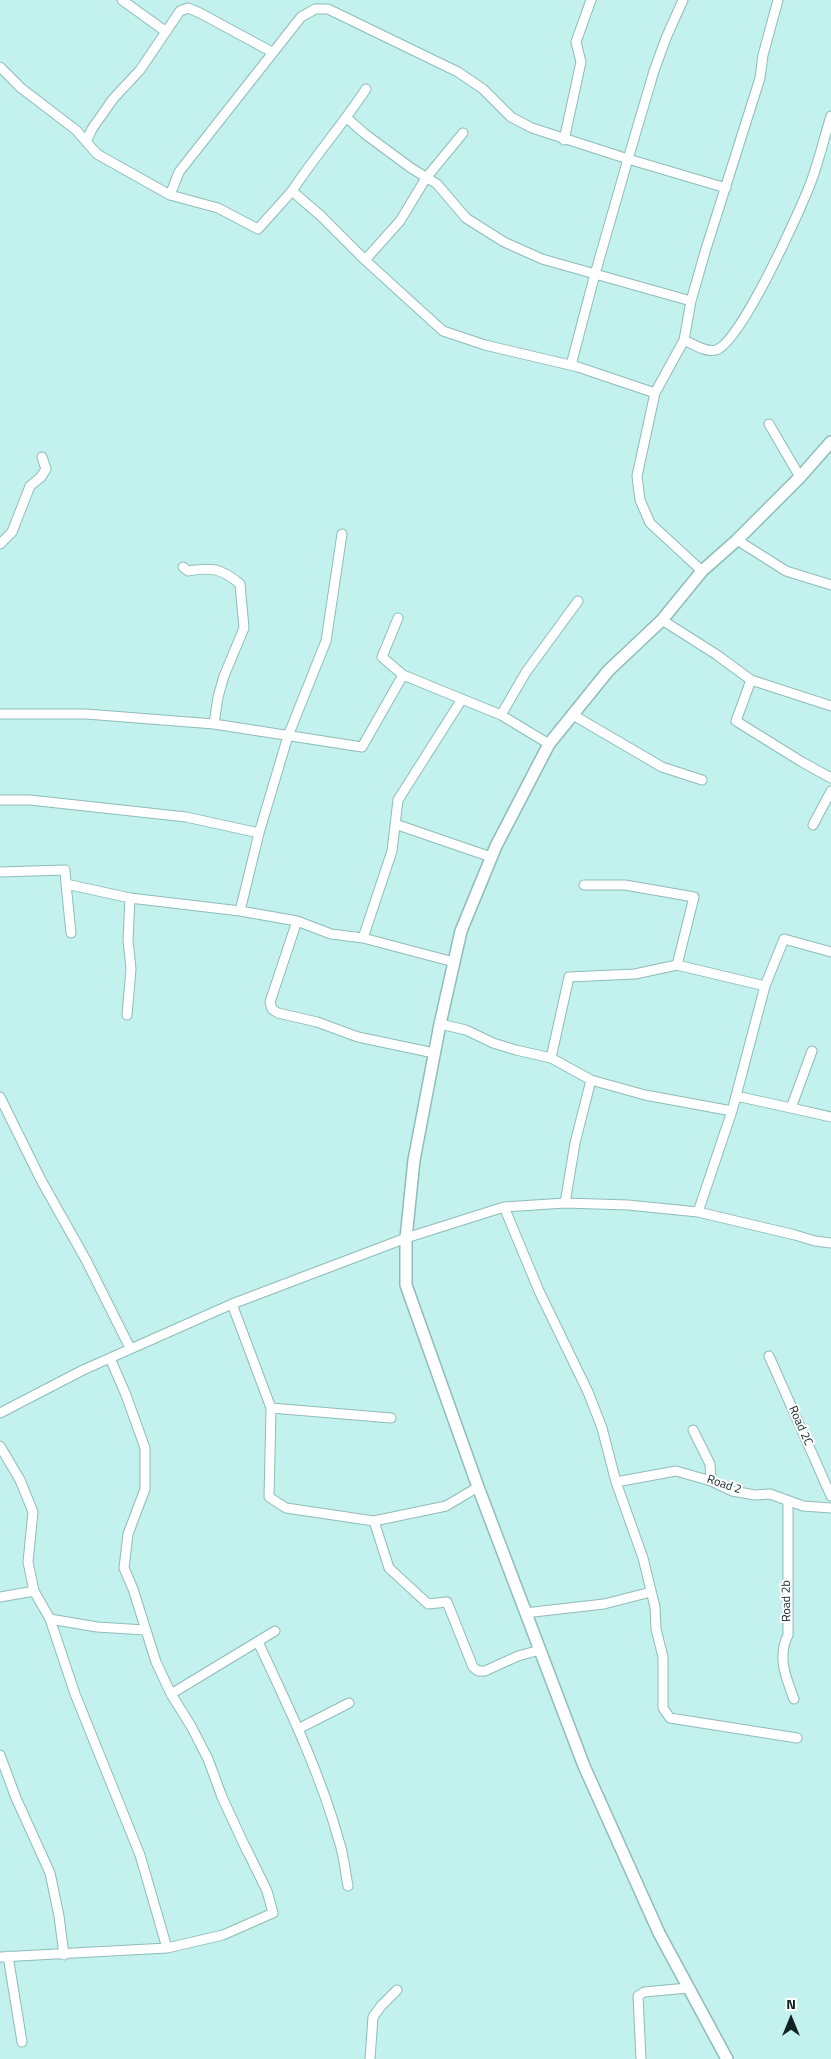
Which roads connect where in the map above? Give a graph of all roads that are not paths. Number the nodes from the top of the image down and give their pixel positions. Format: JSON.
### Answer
{"nodes":[{"id":1,"x":122,"y":0,"type":"edge"},
{"id":2,"x":591,"y":0,"type":"edge"},
{"id":3,"x":683,"y":0,"type":"edge"},
{"id":4,"x":778,"y":0,"type":"edge"},
{"id":5,"x":165,"y":31,"type":"junction"},
{"id":6,"x":272,"y":52,"type":"junction"},
{"id":7,"x":0,"y":67,"type":"edge"},
{"id":8,"x":366,"y":89,"type":"dead end"},
{"id":9,"x":831,"y":116,"type":"edge"},
{"id":10,"x":347,"y":118,"type":"junction"},
{"id":11,"x":463,"y":133,"type":"dead end"},
{"id":12,"x":564,"y":140,"type":"junction"},
{"id":13,"x":86,"y":142,"type":"junction"},
{"id":14,"x":628,"y":159,"type":"junction"},
{"id":15,"x":426,"y":178,"type":"junction"},
{"id":16,"x":726,"y":188,"type":"junction"},
{"id":17,"x":292,"y":191,"type":"junction"},
{"id":18,"x":170,"y":195,"type":"junction"},
{"id":19,"x":365,"y":260,"type":"junction"},
{"id":20,"x":595,"y":274,"type":"junction"},
{"id":21,"x":691,"y":301,"type":"junction"},
{"id":22,"x":684,"y":340,"type":"junction"},
{"id":23,"x":571,"y":365,"type":"junction"},
{"id":24,"x":655,"y":393,"type":"junction"},
{"id":25,"x":769,"y":424,"type":"dead end"},
{"id":26,"x":831,"y":442,"type":"edge"},
{"id":27,"x":42,"y":457,"type":"dead end"},
{"id":28,"x":800,"y":477,"type":"junction"},
{"id":29,"x":342,"y":534,"type":"dead end"},
{"id":30,"x":737,"y":540,"type":"junction"},
{"id":31,"x":0,"y":544,"type":"edge"},
{"id":32,"x":183,"y":566,"type":"dead end"},
{"id":33,"x":702,"y":571,"type":"junction"},
{"id":34,"x":831,"y":585,"type":"edge"},
{"id":35,"x":578,"y":601,"type":"dead end"},
{"id":36,"x":398,"y":618,"type":"dead end"},
{"id":37,"x":662,"y":620,"type":"junction"},
{"id":38,"x":403,"y":675,"type":"junction"},
{"id":39,"x":751,"y":680,"type":"junction"},
{"id":40,"x":462,"y":699,"type":"junction"},
{"id":41,"x":831,"y":706,"type":"edge"},
{"id":42,"x":0,"y":714,"type":"edge"},
{"id":43,"x":501,"y":715,"type":"junction"},
{"id":44,"x":573,"y":715,"type":"junction"},
{"id":45,"x":214,"y":724,"type":"junction"},
{"id":46,"x":288,"y":736,"type":"junction"},
{"id":47,"x":549,"y":744,"type":"junction"},
{"id":48,"x":831,"y":778,"type":"edge"},
{"id":49,"x":702,"y":780,"type":"dead end"},
{"id":50,"x":831,"y":791,"type":"edge"},
{"id":51,"x":0,"y":800,"type":"edge"},
{"id":52,"x":395,"y":824,"type":"junction"},
{"id":53,"x":812,"y":825,"type":"dead end"},
{"id":54,"x":259,"y":832,"type":"junction"},
{"id":55,"x":491,"y":857,"type":"junction"},
{"id":56,"x":0,"y":872,"type":"edge"},
{"id":57,"x":66,"y":884,"type":"junction"},
{"id":58,"x":584,"y":885,"type":"dead end"},
{"id":59,"x":130,"y":898,"type":"junction"},
{"id":60,"x":240,"y":911,"type":"junction"},
{"id":61,"x":297,"y":921,"type":"junction"},
{"id":62,"x":71,"y":933,"type":"dead end"},
{"id":63,"x":364,"y":938,"type":"junction"},
{"id":64,"x":831,"y":952,"type":"edge"},
{"id":65,"x":454,"y":962,"type":"junction"},
{"id":66,"x":677,"y":965,"type":"junction"},
{"id":67,"x":765,"y":986,"type":"junction"},
{"id":68,"x":127,"y":1016,"type":"dead end"},
{"id":69,"x":440,"y":1024,"type":"junction"},
{"id":70,"x":812,"y":1052,"type":"dead end"},
{"id":71,"x":434,"y":1053,"type":"junction"},
{"id":72,"x":551,"y":1058,"type":"junction"},
{"id":73,"x":591,"y":1080,"type":"junction"},
{"id":74,"x":736,"y":1096,"type":"junction"},
{"id":75,"x":0,"y":1097,"type":"edge"},
{"id":76,"x":791,"y":1108,"type":"junction"},
{"id":77,"x":732,"y":1111,"type":"junction"},
{"id":78,"x":831,"y":1117,"type":"edge"},
{"id":79,"x":565,"y":1203,"type":"junction"},
{"id":80,"x":504,"y":1207,"type":"junction"},
{"id":81,"x":698,"y":1212,"type":"junction"},
{"id":82,"x":406,"y":1238,"type":"junction"},
{"id":83,"x":831,"y":1243,"type":"edge"},
{"id":84,"x":232,"y":1304,"type":"junction"},
{"id":85,"x":130,"y":1348,"type":"junction"},
{"id":86,"x":769,"y":1356,"type":"dead end"},
{"id":87,"x":110,"y":1358,"type":"junction"},
{"id":88,"x":271,"y":1408,"type":"junction"},
{"id":89,"x":0,"y":1412,"type":"edge"},
{"id":90,"x":391,"y":1418,"type":"dead end"},
{"id":91,"x":693,"y":1430,"type":"dead end"},
{"id":92,"x":0,"y":1446,"type":"edge"},
{"id":93,"x":711,"y":1481,"type":"junction"},
{"id":94,"x":616,"y":1482,"type":"junction"},
{"id":95,"x":478,"y":1487,"type":"junction"},
{"id":96,"x":831,"y":1496,"type":"edge"},
{"id":97,"x":788,"y":1501,"type":"junction"},
{"id":98,"x":831,"y":1508,"type":"edge"},
{"id":99,"x":374,"y":1521,"type":"junction"},
{"id":100,"x":34,"y":1591,"type":"junction"},
{"id":101,"x":651,"y":1592,"type":"junction"},
{"id":102,"x":0,"y":1597,"type":"edge"},
{"id":103,"x":525,"y":1613,"type":"junction"},
{"id":104,"x":50,"y":1619,"type":"junction"},
{"id":105,"x":145,"y":1630,"type":"junction"},
{"id":106,"x":275,"y":1631,"type":"dead end"},
{"id":107,"x":258,"y":1642,"type":"junction"},
{"id":108,"x":540,"y":1650,"type":"junction"},
{"id":109,"x":171,"y":1694,"type":"junction"},
{"id":110,"x":794,"y":1699,"type":"dead end"},
{"id":111,"x":349,"y":1703,"type":"dead end"},
{"id":112,"x":298,"y":1729,"type":"junction"},
{"id":113,"x":797,"y":1738,"type":"dead end"},
{"id":114,"x":0,"y":1755,"type":"edge"},
{"id":115,"x":222,"y":1797,"type":"junction"},
{"id":116,"x":247,"y":1851,"type":"dead end"},
{"id":117,"x":348,"y":1886,"type":"dead end"},
{"id":118,"x":167,"y":1948,"type":"junction"},
{"id":119,"x":64,"y":1955,"type":"junction"},
{"id":120,"x":4,"y":1957,"type":"edge"},
{"id":121,"x":688,"y":1988,"type":"junction"},
{"id":122,"x":397,"y":1990,"type":"dead end"},
{"id":123,"x":22,"y":2042,"type":"dead end"},
{"id":124,"x":370,"y":2059,"type":"edge"},
{"id":125,"x":642,"y":2059,"type":"edge"},
{"id":126,"x":727,"y":2059,"type":"edge"}],
"edges":[{"from":1,"to":5,"type":"street"},
{"from":2,"to":12,"type":"street"},
{"from":3,"to":14,"type":"street"},
{"from":4,"to":16,"type":"street"},
{"from":5,"to":6,"type":"street"},
{"from":5,"to":13,"type":"street"},
{"from":6,"to":12,"type":"street"},
{"from":6,"to":18,"type":"street"},
{"from":7,"to":13,"type":"street"},
{"from":8,"to":10,"type":"street"},
{"from":9,"to":22,"type":"street"},
{"from":10,"to":15,"type":"street"},
{"from":10,"to":17,"type":"street"},
{"from":11,"to":15,"type":"street"},
{"from":12,"to":14,"type":"street"},
{"from":13,"to":18,"type":"street"},
{"from":14,"to":16,"type":"street"},
{"from":14,"to":20,"type":"street"},
{"from":15,"to":19,"type":"street"},
{"from":15,"to":20,"type":"street"},
{"from":16,"to":21,"type":"street"},
{"from":17,"to":18,"type":"street"},
{"from":17,"to":19,"type":"street"},
{"from":19,"to":23,"type":"street"},
{"from":20,"to":21,"type":"street"},
{"from":20,"to":23,"type":"street"},
{"from":21,"to":22,"type":"street"},
{"from":22,"to":24,"type":"street"},
{"from":23,"to":24,"type":"street"},
{"from":24,"to":33,"type":"street"},
{"from":25,"to":28,"type":"street"},
{"from":26,"to":28,"type":"street"},
{"from":27,"to":31,"type":"street"},
{"from":28,"to":30,"type":"street"},
{"from":29,"to":46,"type":"street"},
{"from":30,"to":33,"type":"street"},
{"from":30,"to":34,"type":"street"},
{"from":32,"to":45,"type":"street"},
{"from":33,"to":37,"type":"street"},
{"from":35,"to":43,"type":"street"},
{"from":36,"to":38,"type":"street"},
{"from":37,"to":39,"type":"street"},
{"from":37,"to":44,"type":"street"},
{"from":38,"to":40,"type":"street"},
{"from":38,"to":46,"type":"street"},
{"from":39,"to":41,"type":"street"},
{"from":39,"to":48,"type":"street"},
{"from":40,"to":43,"type":"street"},
{"from":40,"to":52,"type":"street"},
{"from":42,"to":45,"type":"street"},
{"from":43,"to":47,"type":"street"},
{"from":44,"to":47,"type":"street"},
{"from":44,"to":49,"type":"street"},
{"from":45,"to":46,"type":"street"},
{"from":46,"to":54,"type":"street"},
{"from":47,"to":55,"type":"street"},
{"from":50,"to":53,"type":"street"},
{"from":51,"to":54,"type":"street"},
{"from":52,"to":55,"type":"street"},
{"from":52,"to":63,"type":"street"},
{"from":54,"to":60,"type":"street"},
{"from":55,"to":65,"type":"street"},
{"from":56,"to":57,"type":"street"},
{"from":57,"to":59,"type":"street"},
{"from":57,"to":62,"type":"street"},
{"from":58,"to":66,"type":"street"},
{"from":59,"to":60,"type":"street"},
{"from":59,"to":68,"type":"street"},
{"from":60,"to":61,"type":"street"},
{"from":61,"to":63,"type":"street"},
{"from":61,"to":71,"type":"street"},
{"from":63,"to":65,"type":"street"},
{"from":64,"to":67,"type":"street"},
{"from":65,"to":69,"type":"street"},
{"from":66,"to":67,"type":"street"},
{"from":66,"to":72,"type":"street"},
{"from":67,"to":74,"type":"street"},
{"from":69,"to":71,"type":"street"},
{"from":69,"to":72,"type":"street"},
{"from":70,"to":76,"type":"street"},
{"from":71,"to":82,"type":"street"},
{"from":72,"to":73,"type":"street"},
{"from":73,"to":77,"type":"street"},
{"from":73,"to":79,"type":"street"},
{"from":74,"to":76,"type":"street"},
{"from":74,"to":77,"type":"street"},
{"from":75,"to":85,"type":"street"},
{"from":76,"to":78,"type":"street"},
{"from":77,"to":81,"type":"street"},
{"from":79,"to":80,"type":"street"},
{"from":79,"to":81,"type":"street"},
{"from":80,"to":82,"type":"street"},
{"from":80,"to":94,"type":"street"},
{"from":81,"to":83,"type":"street"},
{"from":82,"to":84,"type":"street"},
{"from":82,"to":95,"type":"street"},
{"from":84,"to":85,"type":"street"},
{"from":84,"to":88,"type":"street"},
{"from":85,"to":87,"type":"street"},
{"from":86,"to":96,"type":"street","name":"Road 2C"},
{"from":87,"to":89,"type":"street"},
{"from":87,"to":105,"type":"street"},
{"from":88,"to":90,"type":"street"},
{"from":88,"to":99,"type":"street"},
{"from":91,"to":93,"type":"street"},
{"from":92,"to":100,"type":"street"},
{"from":93,"to":94,"type":"street","name":"Road 2"},
{"from":93,"to":97,"type":"street","name":"Road 2"},
{"from":94,"to":101,"type":"street"},
{"from":95,"to":99,"type":"street"},
{"from":95,"to":103,"type":"street"},
{"from":97,"to":98,"type":"street","name":"Road 2"},
{"from":97,"to":110,"type":"street","name":"Road 2b"},
{"from":99,"to":108,"type":"street"},
{"from":100,"to":102,"type":"street"},
{"from":100,"to":104,"type":"street"},
{"from":101,"to":103,"type":"street"},
{"from":101,"to":113,"type":"street"},
{"from":103,"to":108,"type":"street"},
{"from":104,"to":105,"type":"street"},
{"from":104,"to":118,"type":"street"},
{"from":105,"to":109,"type":"street"},
{"from":106,"to":107,"type":"street"},
{"from":107,"to":109,"type":"street"},
{"from":107,"to":112,"type":"street"},
{"from":108,"to":121,"type":"street"},
{"from":109,"to":115,"type":"street"},
{"from":111,"to":112,"type":"street"},
{"from":112,"to":117,"type":"street"},
{"from":114,"to":119,"type":"street"},
{"from":115,"to":116,"type":"street"},
{"from":115,"to":118,"type":"street"},
{"from":118,"to":119,"type":"street"},
{"from":119,"to":120,"type":"street"},
{"from":120,"to":123,"type":"street"},
{"from":121,"to":125,"type":"street"},
{"from":121,"to":126,"type":"street"},
{"from":122,"to":124,"type":"street"}]}
